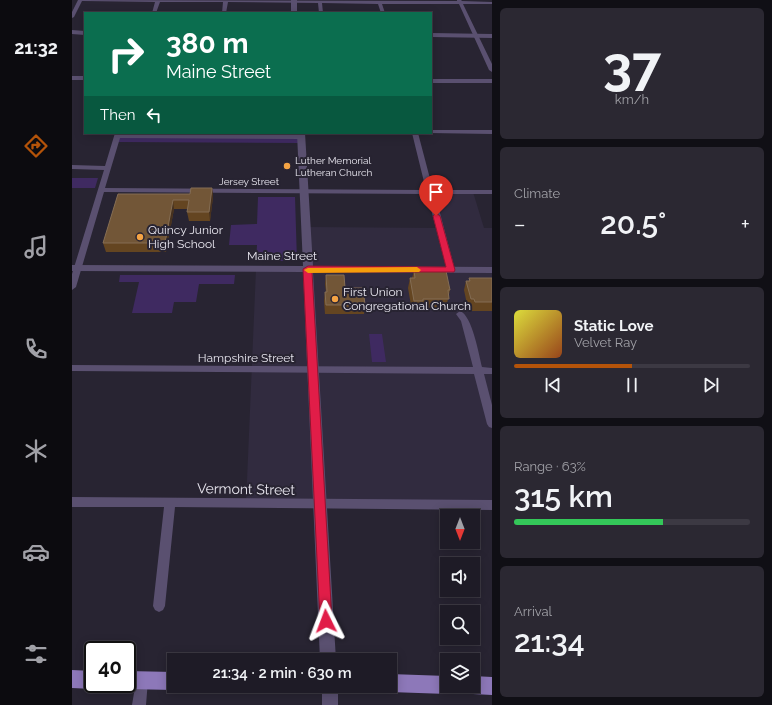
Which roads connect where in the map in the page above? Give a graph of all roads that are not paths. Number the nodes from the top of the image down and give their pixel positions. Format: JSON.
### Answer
{"nodes":[{"id":1,"x":82,"y":0,"type":"edge"},
{"id":2,"x":158,"y":0,"type":"edge"},
{"id":3,"x":226,"y":0,"type":"edge"},
{"id":4,"x":294,"y":1,"type":"edge"},
{"id":5,"x":380,"y":1,"type":"edge"},
{"id":6,"x":460,"y":1,"type":"edge"},
{"id":7,"x":320,"y":2,"type":"junction"},
{"id":8,"x":492,"y":3,"type":"edge"},
{"id":9,"x":154,"y":12,"type":"edge"},
{"id":10,"x":224,"y":12,"type":"edge"},
{"id":11,"x":294,"y":12,"type":"edge"},
{"id":12,"x":321,"y":12,"type":"edge"},
{"id":13,"x":383,"y":12,"type":"edge"},
{"id":14,"x":72,"y":17,"type":"edge"},
{"id":15,"x":72,"y":32,"type":"edge"},
{"id":16,"x":84,"y":33,"type":"edge"},
{"id":17,"x":432,"y":35,"type":"edge"},
{"id":18,"x":476,"y":36,"type":"junction"},
{"id":19,"x":492,"y":36,"type":"edge"},
{"id":20,"x":492,"y":70,"type":"edge"},
{"id":21,"x":72,"y":78,"type":"edge"},
{"id":22,"x":84,"y":78,"type":"edge"},
{"id":23,"x":432,"y":81,"type":"edge"},
{"id":24,"x":492,"y":81,"type":"edge"},
{"id":25,"x":432,"y":132,"type":"edge"},
{"id":26,"x":492,"y":132,"type":"edge"},
{"id":27,"x":118,"y":134,"type":"edge"},
{"id":28,"x":415,"y":134,"type":"edge"},
{"id":29,"x":301,"y":135,"type":"edge"},
{"id":30,"x":72,"y":167,"type":"edge"},
{"id":31,"x":108,"y":168,"type":"junction"},
{"id":32,"x":101,"y":190,"type":"junction"},
{"id":33,"x":304,"y":191,"type":"junction"},
{"id":34,"x":430,"y":191,"type":"junction"},
{"id":35,"x":492,"y":192,"type":"edge"},
{"id":36,"x":75,"y":268,"type":"edge"},
{"id":37,"x":308,"y":269,"type":"junction"},
{"id":38,"x":451,"y":270,"type":"junction"},
{"id":39,"x":492,"y":270,"type":"edge"},
{"id":40,"x":72,"y":287,"type":"edge"},
{"id":41,"x":460,"y":314,"type":"dead end"},
{"id":42,"x":72,"y":368,"type":"edge"},
{"id":43,"x":313,"y":370,"type":"junction"},
{"id":44,"x":478,"y":371,"type":"junction"},
{"id":45,"x":492,"y":371,"type":"edge"},
{"id":46,"x":492,"y":424,"type":"edge"},
{"id":47,"x":72,"y":502,"type":"edge"},
{"id":48,"x":170,"y":503,"type":"junction"},
{"id":49,"x":320,"y":504,"type":"junction"},
{"id":50,"x":492,"y":505,"type":"edge"},
{"id":51,"x":159,"y":606,"type":"dead end"},
{"id":52,"x":328,"y":653,"type":"edge"},
{"id":53,"x":72,"y":679,"type":"edge"},
{"id":54,"x":84,"y":680,"type":"edge"},
{"id":55,"x":136,"y":680,"type":"edge"},
{"id":56,"x":167,"y":681,"type":"edge"},
{"id":57,"x":397,"y":684,"type":"edge"},
{"id":58,"x":440,"y":685,"type":"edge"},
{"id":59,"x":480,"y":685,"type":"edge"},
{"id":60,"x":136,"y":686,"type":"edge"},
{"id":61,"x":492,"y":686,"type":"edge"},
{"id":62,"x":330,"y":693,"type":"edge"},
{"id":63,"x":139,"y":705,"type":"edge"},
{"id":64,"x":330,"y":705,"type":"edge"}],
"edges":[{"from":1,"to":2,"type":"street"},
{"from":1,"to":14,"type":"street"},
{"from":2,"to":3,"type":"street"},
{"from":2,"to":9,"type":"street"},
{"from":3,"to":4,"type":"street"},
{"from":3,"to":10,"type":"street"},
{"from":4,"to":7,"type":"street"},
{"from":4,"to":11,"type":"street"},
{"from":5,"to":6,"type":"street"},
{"from":5,"to":7,"type":"street"},
{"from":5,"to":13,"type":"street"},
{"from":6,"to":8,"type":"street"},
{"from":6,"to":18,"type":"street"},
{"from":7,"to":12,"type":"street"},
{"from":15,"to":16,"type":"street"},
{"from":17,"to":18,"type":"street"},
{"from":18,"to":19,"type":"street"},
{"from":18,"to":20,"type":"street"},
{"from":21,"to":22,"type":"street"},
{"from":23,"to":24,"type":"street"},
{"from":25,"to":26,"type":"street"},
{"from":27,"to":29,"type":"street"},
{"from":27,"to":31,"type":"street"},
{"from":28,"to":34,"type":"street"},
{"from":29,"to":33,"type":"street"},
{"from":30,"to":31,"type":"street"},
{"from":31,"to":32,"type":"street"},
{"from":32,"to":33,"type":"street","name":"Jersey Street"},
{"from":32,"to":36,"type":"street"},
{"from":33,"to":34,"type":"street","name":"Jersey Street"},
{"from":33,"to":37,"type":"street"},
{"from":34,"to":35,"type":"street","name":"Jersey Street"},
{"from":34,"to":38,"type":"street"},
{"from":36,"to":37,"type":"street","name":"Maine Street"},
{"from":36,"to":40,"type":"street"},
{"from":37,"to":38,"type":"street","name":"Maine Street"},
{"from":37,"to":43,"type":"street"},
{"from":38,"to":39,"type":"street","name":"Maine Street"},
{"from":41,"to":44,"type":"street"},
{"from":42,"to":43,"type":"street","name":"Hampshire Street"},
{"from":43,"to":44,"type":"street","name":"Hampshire Street"},
{"from":43,"to":49,"type":"street"},
{"from":44,"to":45,"type":"street","name":"Hampshire Street"},
{"from":44,"to":46,"type":"street"},
{"from":47,"to":48,"type":"street","name":"Vermont Street"},
{"from":48,"to":49,"type":"street","name":"Vermont Street"},
{"from":48,"to":51,"type":"street"},
{"from":49,"to":50,"type":"street","name":"Vermont Street"},
{"from":49,"to":52,"type":"street"},
{"from":53,"to":54,"type":"main road"},
{"from":55,"to":56,"type":"main road"},
{"from":57,"to":58,"type":"main road"},
{"from":59,"to":61,"type":"main road"},
{"from":60,"to":63,"type":"street"},
{"from":62,"to":64,"type":"street"}]}
